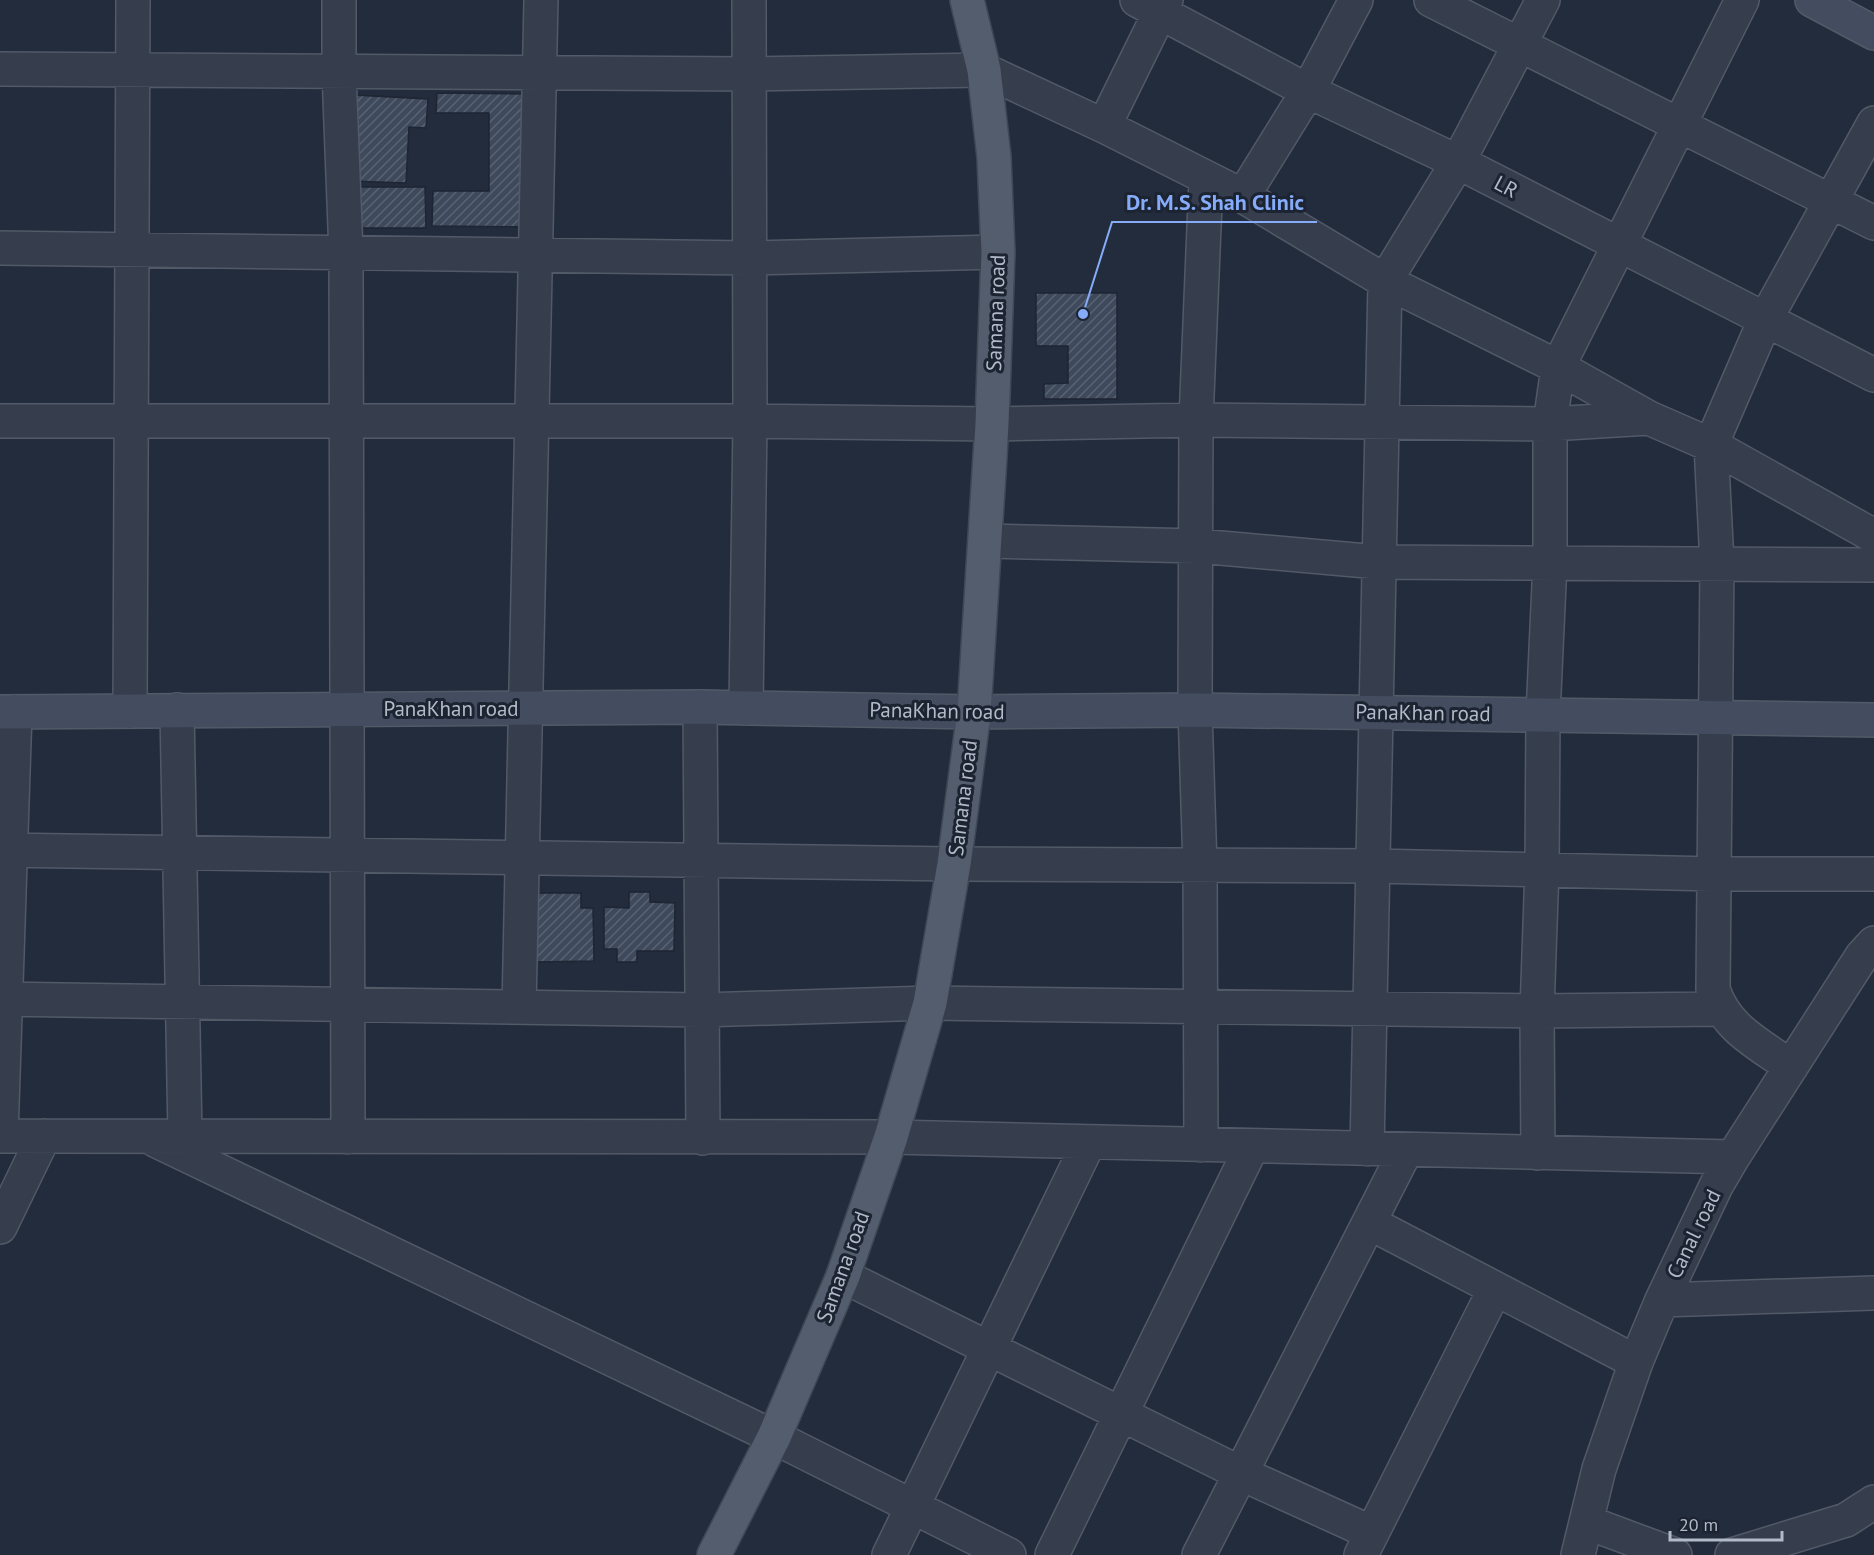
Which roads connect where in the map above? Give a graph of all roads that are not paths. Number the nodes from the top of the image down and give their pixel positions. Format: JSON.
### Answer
{"nodes":[{"id":1,"x":134,"y":0,"type":"edge"},
{"id":2,"x":339,"y":0,"type":"edge"},
{"id":3,"x":541,"y":0,"type":"edge"},
{"id":4,"x":749,"y":0,"type":"edge"},
{"id":5,"x":967,"y":0,"type":"edge"},
{"id":6,"x":1356,"y":0,"type":"edge"},
{"id":7,"x":1431,"y":0,"type":"edge"},
{"id":8,"x":1543,"y":0,"type":"edge"},
{"id":9,"x":1742,"y":0,"type":"edge"},
{"id":10,"x":1812,"y":0,"type":"edge"},
{"id":11,"x":1154,"y":4,"type":"edge"},
{"id":12,"x":1874,"y":33,"type":"edge"},
{"id":13,"x":1519,"y":45,"type":"junction"},
{"id":14,"x":0,"y":69,"type":"edge"},
{"id":15,"x":134,"y":70,"type":"junction"},
{"id":16,"x":984,"y":70,"type":"junction"},
{"id":17,"x":339,"y":73,"type":"junction"},
{"id":18,"x":540,"y":73,"type":"junction"},
{"id":19,"x":750,"y":74,"type":"junction"},
{"id":20,"x":1308,"y":91,"type":"junction"},
{"id":21,"x":1874,"y":123,"type":"edge"},
{"id":22,"x":1678,"y":125,"type":"junction"},
{"id":23,"x":1104,"y":126,"type":"junction"},
{"id":24,"x":1458,"y":162,"type":"junction"},
{"id":25,"x":1206,"y":178,"type":"junction"},
{"id":26,"x":1243,"y":196,"type":"junction"},
{"id":27,"x":1830,"y":202,"type":"junction"},
{"id":28,"x":1874,"y":223,"type":"edge"},
{"id":29,"x":1619,"y":246,"type":"junction"},
{"id":30,"x":0,"y":248,"type":"edge"},
{"id":31,"x":133,"y":250,"type":"junction"},
{"id":32,"x":346,"y":252,"type":"junction"},
{"id":33,"x":998,"y":252,"type":"junction"},
{"id":34,"x":536,"y":255,"type":"junction"},
{"id":35,"x":750,"y":258,"type":"junction"},
{"id":36,"x":1385,"y":281,"type":"junction"},
{"id":37,"x":1766,"y":320,"type":"junction"},
{"id":38,"x":1557,"y":367,"type":"junction"},
{"id":39,"x":1874,"y":375,"type":"edge"},
{"id":40,"x":1649,"y":418,"type":"junction"},
{"id":41,"x":1196,"y":420,"type":"junction"},
{"id":42,"x":0,"y":421,"type":"edge"},
{"id":43,"x":132,"y":421,"type":"junction"},
{"id":44,"x":532,"y":421,"type":"junction"},
{"id":45,"x":750,"y":421,"type":"junction"},
{"id":46,"x":347,"y":422,"type":"junction"},
{"id":47,"x":1381,"y":423,"type":"junction"},
{"id":48,"x":992,"y":424,"type":"junction"},
{"id":49,"x":1550,"y":424,"type":"junction"},
{"id":50,"x":1711,"y":445,"type":"junction"},
{"id":51,"x":1870,"y":523,"type":"edge"},
{"id":52,"x":985,"y":541,"type":"junction"},
{"id":53,"x":1198,"y":546,"type":"junction"},
{"id":54,"x":1378,"y":562,"type":"junction"},
{"id":55,"x":1550,"y":562,"type":"junction"},
{"id":56,"x":1717,"y":563,"type":"junction"},
{"id":57,"x":1874,"y":565,"type":"edge"},
{"id":58,"x":700,"y":707,"type":"junction"},
{"id":59,"x":526,"y":708,"type":"junction"},
{"id":60,"x":746,"y":708,"type":"junction"},
{"id":61,"x":347,"y":709,"type":"junction"},
{"id":62,"x":177,"y":710,"type":"junction"},
{"id":63,"x":1195,"y":710,"type":"junction"},
{"id":64,"x":130,"y":711,"type":"junction"},
{"id":65,"x":8,"y":712,"type":"edge"},
{"id":66,"x":974,"y":712,"type":"junction"},
{"id":67,"x":1375,"y":712,"type":"junction"},
{"id":68,"x":1543,"y":715,"type":"junction"},
{"id":69,"x":1714,"y":717,"type":"junction"},
{"id":70,"x":1874,"y":720,"type":"edge"},
{"id":71,"x":5,"y":850,"type":"edge"},
{"id":72,"x":179,"y":852,"type":"junction"},
{"id":73,"x":348,"y":854,"type":"junction"},
{"id":74,"x":523,"y":857,"type":"junction"},
{"id":75,"x":701,"y":860,"type":"junction"},
{"id":76,"x":954,"y":864,"type":"junction"},
{"id":77,"x":1374,"y":866,"type":"junction"},
{"id":78,"x":1200,"y":867,"type":"junction"},
{"id":79,"x":1542,"y":868,"type":"junction"},
{"id":80,"x":1874,"y":873,"type":"edge"},
{"id":81,"x":1713,"y":874,"type":"junction"},
{"id":82,"x":1874,"y":943,"type":"edge"},
{"id":83,"x":3,"y":999,"type":"edge"},
{"id":84,"x":182,"y":1002,"type":"junction"},
{"id":85,"x":930,"y":1003,"type":"junction"},
{"id":86,"x":348,"y":1004,"type":"junction"},
{"id":87,"x":519,"y":1007,"type":"junction"},
{"id":88,"x":1199,"y":1007,"type":"junction"},
{"id":89,"x":1370,"y":1009,"type":"junction"},
{"id":90,"x":1719,"y":1009,"type":"junction"},
{"id":91,"x":702,"y":1010,"type":"junction"},
{"id":92,"x":1537,"y":1011,"type":"junction"},
{"id":93,"x":1791,"y":1067,"type":"junction"},
{"id":94,"x":0,"y":1136,"type":"edge"},
{"id":95,"x":45,"y":1136,"type":"junction"},
{"id":96,"x":148,"y":1136,"type":"junction"},
{"id":97,"x":185,"y":1136,"type":"junction"},
{"id":98,"x":348,"y":1137,"type":"junction"},
{"id":99,"x":891,"y":1137,"type":"junction"},
{"id":100,"x":703,"y":1138,"type":"junction"},
{"id":101,"x":1089,"y":1142,"type":"junction"},
{"id":102,"x":1200,"y":1145,"type":"junction"},
{"id":103,"x":1252,"y":1146,"type":"junction"},
{"id":104,"x":1367,"y":1149,"type":"junction"},
{"id":105,"x":1406,"y":1150,"type":"junction"},
{"id":106,"x":1538,"y":1153,"type":"junction"},
{"id":107,"x":1733,"y":1157,"type":"junction"},
{"id":108,"x":1370,"y":1223,"type":"junction"},
{"id":109,"x":0,"y":1227,"type":"edge"},
{"id":110,"x":843,"y":1276,"type":"junction"},
{"id":111,"x":1495,"y":1289,"type":"junction"},
{"id":112,"x":1874,"y":1293,"type":"edge"},
{"id":113,"x":1662,"y":1300,"type":"junction"},
{"id":114,"x":987,"y":1350,"type":"junction"},
{"id":115,"x":1636,"y":1362,"type":"junction"},
{"id":116,"x":1121,"y":1414,"type":"junction"},
{"id":117,"x":774,"y":1437,"type":"junction"},
{"id":118,"x":1240,"y":1473,"type":"junction"},
{"id":119,"x":1874,"y":1502,"type":"edge"},
{"id":120,"x":912,"y":1508,"type":"junction"},
{"id":121,"x":1586,"y":1522,"type":"junction"},
{"id":122,"x":1367,"y":1544,"type":"edge"},
{"id":123,"x":714,"y":1555,"type":"edge"},
{"id":124,"x":889,"y":1555,"type":"edge"},
{"id":125,"x":1010,"y":1555,"type":"edge"},
{"id":126,"x":1052,"y":1555,"type":"edge"},
{"id":127,"x":1199,"y":1555,"type":"edge"},
{"id":128,"x":1578,"y":1555,"type":"edge"},
{"id":129,"x":1675,"y":1555,"type":"edge"},
{"id":130,"x":1732,"y":1555,"type":"edge"}],
"edges":[{"from":1,"to":15,"type":"street"},
{"from":2,"to":17,"type":"street"},
{"from":3,"to":18,"type":"street"},
{"from":4,"to":19,"type":"street"},
{"from":5,"to":16,"type":"main road","name":"Samana road"},
{"from":6,"to":20,"type":"street"},
{"from":7,"to":13,"type":"street"},
{"from":8,"to":13,"type":"street"},
{"from":9,"to":22,"type":"street"},
{"from":10,"to":12,"type":"street"},
{"from":11,"to":20,"type":"street","name":"LR"},
{"from":11,"to":23,"type":"street"},
{"from":13,"to":22,"type":"street"},
{"from":13,"to":24,"type":"street"},
{"from":14,"to":15,"type":"street"},
{"from":15,"to":17,"type":"street"},
{"from":15,"to":31,"type":"street"},
{"from":16,"to":19,"type":"street"},
{"from":16,"to":23,"type":"street"},
{"from":16,"to":33,"type":"main road","name":"Samana road"},
{"from":17,"to":18,"type":"street"},
{"from":17,"to":32,"type":"street"},
{"from":18,"to":19,"type":"street"},
{"from":18,"to":34,"type":"street"},
{"from":19,"to":35,"type":"street"},
{"from":20,"to":24,"type":"street","name":"LR"},
{"from":20,"to":26,"type":"street"},
{"from":21,"to":27,"type":"street"},
{"from":22,"to":27,"type":"street"},
{"from":22,"to":29,"type":"street"},
{"from":23,"to":25,"type":"street"},
{"from":24,"to":29,"type":"street","name":"LR"},
{"from":24,"to":36,"type":"street"},
{"from":25,"to":26,"type":"street"},
{"from":25,"to":41,"type":"street"},
{"from":26,"to":36,"type":"street"},
{"from":27,"to":28,"type":"street"},
{"from":27,"to":37,"type":"street"},
{"from":29,"to":37,"type":"street","name":"LR"},
{"from":29,"to":38,"type":"street"},
{"from":30,"to":31,"type":"street"},
{"from":31,"to":32,"type":"street"},
{"from":31,"to":43,"type":"street"},
{"from":32,"to":34,"type":"street"},
{"from":32,"to":46,"type":"street"},
{"from":33,"to":35,"type":"street"},
{"from":33,"to":48,"type":"main road","name":"Samana road"},
{"from":34,"to":35,"type":"street"},
{"from":34,"to":44,"type":"street"},
{"from":35,"to":45,"type":"street"},
{"from":36,"to":38,"type":"street"},
{"from":36,"to":47,"type":"street"},
{"from":37,"to":39,"type":"street","name":"LR"},
{"from":37,"to":50,"type":"street"},
{"from":38,"to":40,"type":"street"},
{"from":38,"to":49,"type":"street"},
{"from":40,"to":49,"type":"street"},
{"from":40,"to":50,"type":"street"},
{"from":41,"to":47,"type":"street"},
{"from":41,"to":48,"type":"street"},
{"from":41,"to":53,"type":"street"},
{"from":42,"to":43,"type":"street"},
{"from":43,"to":46,"type":"street"},
{"from":43,"to":64,"type":"street"},
{"from":44,"to":45,"type":"street"},
{"from":44,"to":46,"type":"street"},
{"from":44,"to":59,"type":"street"},
{"from":45,"to":48,"type":"street"},
{"from":45,"to":60,"type":"street"},
{"from":46,"to":61,"type":"street"},
{"from":47,"to":49,"type":"street"},
{"from":47,"to":54,"type":"street"},
{"from":48,"to":52,"type":"main road","name":"Samana road"},
{"from":49,"to":55,"type":"street"},
{"from":50,"to":51,"type":"street"},
{"from":50,"to":56,"type":"street"},
{"from":52,"to":53,"type":"street"},
{"from":52,"to":66,"type":"main road","name":"Samana road"},
{"from":53,"to":54,"type":"street"},
{"from":53,"to":63,"type":"street"},
{"from":54,"to":55,"type":"street"},
{"from":54,"to":67,"type":"street"},
{"from":55,"to":56,"type":"street"},
{"from":55,"to":68,"type":"street"},
{"from":56,"to":57,"type":"street"},
{"from":56,"to":69,"type":"street"},
{"from":58,"to":59,"type":"street","name":"PanaKhan road"},
{"from":58,"to":60,"type":"street","name":"PanaKhan road"},
{"from":58,"to":75,"type":"street"},
{"from":59,"to":61,"type":"street","name":"PanaKhan road"},
{"from":59,"to":74,"type":"street"},
{"from":60,"to":66,"type":"street","name":"PanaKhan road"},
{"from":61,"to":62,"type":"street","name":"PanaKhan road"},
{"from":61,"to":73,"type":"street"},
{"from":62,"to":64,"type":"street","name":"PanaKhan road"},
{"from":62,"to":72,"type":"street"},
{"from":63,"to":66,"type":"street","name":"PanaKhan road"},
{"from":63,"to":67,"type":"street","name":"PanaKhan road"},
{"from":63,"to":78,"type":"street"},
{"from":64,"to":65,"type":"street","name":"PanaKhan road"},
{"from":65,"to":71,"type":"street"},
{"from":66,"to":76,"type":"main road","name":"Samana road"},
{"from":67,"to":68,"type":"street","name":"PanaKhan road"},
{"from":67,"to":77,"type":"street"},
{"from":68,"to":69,"type":"street","name":"PanaKhan road"},
{"from":68,"to":79,"type":"street"},
{"from":69,"to":70,"type":"street","name":"PanaKhan road"},
{"from":69,"to":81,"type":"street"},
{"from":71,"to":72,"type":"street"},
{"from":71,"to":83,"type":"street"},
{"from":72,"to":73,"type":"street"},
{"from":72,"to":84,"type":"street"},
{"from":73,"to":74,"type":"street"},
{"from":73,"to":86,"type":"street"},
{"from":74,"to":75,"type":"street"},
{"from":74,"to":87,"type":"street"},
{"from":75,"to":76,"type":"street"},
{"from":75,"to":91,"type":"street"},
{"from":76,"to":78,"type":"street"},
{"from":76,"to":85,"type":"main road","name":"Samana road"},
{"from":77,"to":78,"type":"street"},
{"from":77,"to":79,"type":"street"},
{"from":77,"to":89,"type":"street"},
{"from":78,"to":88,"type":"street"},
{"from":79,"to":81,"type":"street"},
{"from":79,"to":92,"type":"street"},
{"from":80,"to":81,"type":"street"},
{"from":81,"to":90,"type":"street"},
{"from":82,"to":93,"type":"street","name":"Canal road"},
{"from":83,"to":84,"type":"street"},
{"from":83,"to":94,"type":"street"},
{"from":84,"to":86,"type":"street"},
{"from":84,"to":97,"type":"street"},
{"from":85,"to":88,"type":"street"},
{"from":85,"to":91,"type":"street"},
{"from":85,"to":99,"type":"main road","name":"Samana road"},
{"from":86,"to":87,"type":"street"},
{"from":86,"to":98,"type":"street"},
{"from":87,"to":91,"type":"street"},
{"from":88,"to":89,"type":"street"},
{"from":88,"to":102,"type":"street"},
{"from":89,"to":92,"type":"street"},
{"from":89,"to":104,"type":"street"},
{"from":90,"to":92,"type":"street"},
{"from":90,"to":93,"type":"street"},
{"from":91,"to":100,"type":"street"},
{"from":92,"to":106,"type":"street"},
{"from":93,"to":107,"type":"street","name":"Canal road"},
{"from":94,"to":95,"type":"street"},
{"from":95,"to":96,"type":"street"},
{"from":95,"to":109,"type":"street"},
{"from":96,"to":97,"type":"street"},
{"from":96,"to":117,"type":"street"},
{"from":97,"to":98,"type":"street"},
{"from":98,"to":100,"type":"street"},
{"from":99,"to":100,"type":"street"},
{"from":99,"to":101,"type":"street"},
{"from":99,"to":110,"type":"main road","name":"Samana road"},
{"from":101,"to":102,"type":"street"},
{"from":101,"to":114,"type":"street"},
{"from":102,"to":103,"type":"street"},
{"from":103,"to":104,"type":"street"},
{"from":103,"to":116,"type":"street"},
{"from":104,"to":105,"type":"street"},
{"from":105,"to":106,"type":"street"},
{"from":105,"to":108,"type":"street"},
{"from":106,"to":107,"type":"street"},
{"from":107,"to":113,"type":"street","name":"Canal road"},
{"from":108,"to":111,"type":"street"},
{"from":108,"to":118,"type":"street"},
{"from":110,"to":114,"type":"street"},
{"from":110,"to":117,"type":"main road","name":"Samana road"},
{"from":111,"to":115,"type":"street"},
{"from":111,"to":122,"type":"street"},
{"from":112,"to":113,"type":"street"},
{"from":113,"to":115,"type":"street","name":"Canal road"},
{"from":114,"to":116,"type":"street"},
{"from":114,"to":120,"type":"street"},
{"from":115,"to":121,"type":"street","name":"Canal road"},
{"from":116,"to":118,"type":"street"},
{"from":116,"to":126,"type":"street"},
{"from":117,"to":120,"type":"street"},
{"from":117,"to":123,"type":"main road","name":"Samana road"},
{"from":118,"to":122,"type":"street"},
{"from":118,"to":127,"type":"street"},
{"from":119,"to":130,"type":"street"},
{"from":120,"to":124,"type":"street"},
{"from":120,"to":125,"type":"street"},
{"from":121,"to":128,"type":"street","name":"Canal road"},
{"from":121,"to":129,"type":"street"}]}
